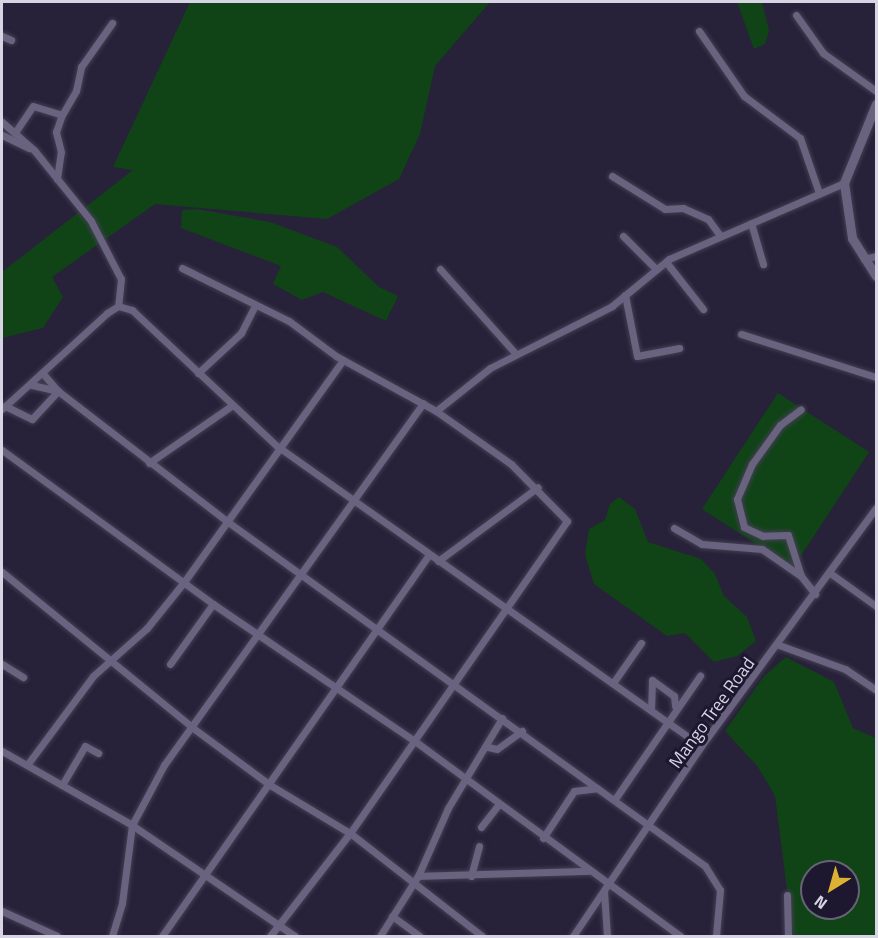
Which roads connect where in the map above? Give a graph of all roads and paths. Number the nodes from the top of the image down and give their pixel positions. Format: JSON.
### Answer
{"nodes":[{"id":1,"x":796,"y":15,"type":"dead end"},
{"id":2,"x":112,"y":23,"type":"dead end"},
{"id":3,"x":699,"y":31,"type":"dead end"},
{"id":4,"x":2,"y":36,"type":"edge"},
{"id":5,"x":11,"y":40,"type":"dead end"},
{"id":6,"x":876,"y":92,"type":"edge"},
{"id":7,"x":876,"y":104,"type":"edge"},
{"id":8,"x":62,"y":115,"type":"junction"},
{"id":9,"x":2,"y":122,"type":"edge"},
{"id":10,"x":16,"y":131,"type":"junction"},
{"id":11,"x":2,"y":135,"type":"edge"},
{"id":12,"x":34,"y":150,"type":"junction"},
{"id":13,"x":612,"y":176,"type":"dead end"},
{"id":14,"x":57,"y":179,"type":"junction"},
{"id":15,"x":844,"y":183,"type":"junction"},
{"id":16,"x":819,"y":193,"type":"junction"},
{"id":17,"x":751,"y":223,"type":"junction"},
{"id":18,"x":719,"y":234,"type":"junction"},
{"id":19,"x":623,"y":236,"type":"dead end"},
{"id":20,"x":876,"y":256,"type":"edge"},
{"id":21,"x":864,"y":259,"type":"junction"},
{"id":22,"x":666,"y":261,"type":"junction"},
{"id":23,"x":763,"y":264,"type":"dead end"},
{"id":24,"x":182,"y":268,"type":"dead end"},
{"id":25,"x":440,"y":269,"type":"dead end"},
{"id":26,"x":656,"y":269,"type":"junction"},
{"id":27,"x":876,"y":276,"type":"edge"},
{"id":28,"x":625,"y":295,"type":"junction"},
{"id":29,"x":118,"y":306,"type":"junction"},
{"id":30,"x":255,"y":306,"type":"junction"},
{"id":31,"x":702,"y":309,"type":"dead end"},
{"id":32,"x":741,"y":334,"type":"dead end"},
{"id":33,"x":679,"y":348,"type":"dead end"},
{"id":34,"x":515,"y":353,"type":"junction"},
{"id":35,"x":343,"y":360,"type":"junction"},
{"id":36,"x":43,"y":374,"type":"junction"},
{"id":37,"x":198,"y":374,"type":"junction"},
{"id":38,"x":876,"y":377,"type":"edge"},
{"id":39,"x":32,"y":385,"type":"junction"},
{"id":40,"x":58,"y":391,"type":"junction"},
{"id":41,"x":423,"y":403,"type":"junction"},
{"id":42,"x":3,"y":408,"type":"edge"},
{"id":43,"x":230,"y":408,"type":"junction"},
{"id":44,"x":801,"y":409,"type":"dead end"},
{"id":45,"x":436,"y":411,"type":"junction"},
{"id":46,"x":277,"y":446,"type":"junction"},
{"id":47,"x":2,"y":450,"type":"edge"},
{"id":48,"x":149,"y":463,"type":"junction"},
{"id":49,"x":538,"y":487,"type":"junction"},
{"id":50,"x":356,"y":499,"type":"junction"},
{"id":51,"x":876,"y":508,"type":"edge"},
{"id":52,"x":228,"y":522,"type":"junction"},
{"id":53,"x":675,"y":528,"type":"dead end"},
{"id":54,"x":429,"y":555,"type":"junction"},
{"id":55,"x":438,"y":561,"type":"junction"},
{"id":56,"x":2,"y":572,"type":"edge"},
{"id":57,"x":830,"y":573,"type":"junction"},
{"id":58,"x":300,"y":574,"type":"junction"},
{"id":59,"x":801,"y":576,"type":"junction"},
{"id":60,"x":184,"y":582,"type":"junction"},
{"id":61,"x":815,"y":594,"type":"junction"},
{"id":62,"x":506,"y":603,"type":"junction"},
{"id":63,"x":213,"y":604,"type":"junction"},
{"id":64,"x":876,"y":606,"type":"edge"},
{"id":65,"x":377,"y":631,"type":"junction"},
{"id":66,"x":260,"y":637,"type":"junction"},
{"id":67,"x":641,"y":643,"type":"dead end"},
{"id":68,"x":779,"y":645,"type":"junction"},
{"id":69,"x":113,"y":661,"type":"junction"},
{"id":70,"x":2,"y":664,"type":"edge"},
{"id":71,"x":170,"y":664,"type":"dead end"},
{"id":72,"x":700,"y":676,"type":"dead end"},
{"id":73,"x":23,"y":677,"type":"dead end"},
{"id":74,"x":453,"y":681,"type":"junction"},
{"id":75,"x":613,"y":683,"type":"junction"},
{"id":76,"x":333,"y":689,"type":"junction"},
{"id":77,"x":876,"y":690,"type":"edge"},
{"id":78,"x":675,"y":706,"type":"junction"},
{"id":79,"x":651,"y":710,"type":"junction"},
{"id":80,"x":502,"y":718,"type":"junction"},
{"id":81,"x":664,"y":721,"type":"junction"},
{"id":82,"x":193,"y":728,"type":"junction"},
{"id":83,"x":522,"y":731,"type":"junction"},
{"id":84,"x":412,"y":739,"type":"junction"},
{"id":85,"x":701,"y":746,"type":"junction"},
{"id":86,"x":488,"y":747,"type":"junction"},
{"id":87,"x":2,"y":751,"type":"edge"},
{"id":88,"x":98,"y":753,"type":"dead end"},
{"id":89,"x":27,"y":765,"type":"junction"},
{"id":90,"x":464,"y":780,"type":"junction"},
{"id":91,"x":62,"y":785,"type":"junction"},
{"id":92,"x":270,"y":785,"type":"junction"},
{"id":93,"x":602,"y":789,"type":"junction"},
{"id":94,"x":615,"y":799,"type":"junction"},
{"id":95,"x":498,"y":805,"type":"junction"},
{"id":96,"x":132,"y":825,"type":"junction"},
{"id":97,"x":649,"y":826,"type":"junction"},
{"id":98,"x":481,"y":827,"type":"dead end"},
{"id":99,"x":350,"y":833,"type":"junction"},
{"id":100,"x":543,"y":838,"type":"junction"},
{"id":101,"x":479,"y":846,"type":"dead end"},
{"id":102,"x":588,"y":871,"type":"junction"},
{"id":103,"x":203,"y":873,"type":"junction"},
{"id":104,"x":418,"y":876,"type":"junction"},
{"id":105,"x":471,"y":876,"type":"junction"},
{"id":106,"x":608,"y":884,"type":"junction"},
{"id":107,"x":412,"y":885,"type":"junction"},
{"id":108,"x":604,"y":891,"type":"junction"},
{"id":109,"x":787,"y":894,"type":"dead end"},
{"id":110,"x":2,"y":911,"type":"edge"},
{"id":111,"x":392,"y":916,"type":"junction"},
{"id":112,"x":278,"y":924,"type":"junction"},
{"id":113,"x":39,"y":933,"type":"edge"},
{"id":114,"x":57,"y":936,"type":"edge"},
{"id":115,"x":112,"y":936,"type":"edge"},
{"id":116,"x":162,"y":936,"type":"edge"},
{"id":117,"x":270,"y":936,"type":"edge"},
{"id":118,"x":295,"y":936,"type":"edge"},
{"id":119,"x":380,"y":936,"type":"edge"},
{"id":120,"x":420,"y":936,"type":"edge"},
{"id":121,"x":482,"y":936,"type":"edge"},
{"id":122,"x":573,"y":936,"type":"edge"},
{"id":123,"x":607,"y":936,"type":"edge"},
{"id":124,"x":680,"y":936,"type":"edge"},
{"id":125,"x":716,"y":936,"type":"edge"},
{"id":126,"x":788,"y":936,"type":"edge"}],
"edges":[{"from":1,"to":6,"type":"street"},
{"from":2,"to":8,"type":"street"},
{"from":3,"to":16,"type":"street"},
{"from":4,"to":5,"type":"street"},
{"from":7,"to":15,"type":"main road"},
{"from":8,"to":10,"type":"street"},
{"from":8,"to":14,"type":"street"},
{"from":9,"to":10,"type":"street"},
{"from":10,"to":12,"type":"street"},
{"from":11,"to":12,"type":"street"},
{"from":12,"to":14,"type":"street"},
{"from":13,"to":18,"type":"street"},
{"from":14,"to":29,"type":"street"},
{"from":15,"to":16,"type":"street"},
{"from":15,"to":21,"type":"main road"},
{"from":16,"to":17,"type":"street"},
{"from":17,"to":18,"type":"street"},
{"from":17,"to":23,"type":"street"},
{"from":18,"to":22,"type":"street"},
{"from":19,"to":26,"type":"street"},
{"from":20,"to":21,"type":"street"},
{"from":21,"to":27,"type":"main road"},
{"from":22,"to":26,"type":"street"},
{"from":22,"to":31,"type":"street"},
{"from":24,"to":30,"type":"street"},
{"from":25,"to":34,"type":"street"},
{"from":26,"to":28,"type":"street"},
{"from":28,"to":33,"type":"street"},
{"from":28,"to":34,"type":"street"},
{"from":29,"to":36,"type":"street"},
{"from":29,"to":37,"type":"street"},
{"from":30,"to":35,"type":"street"},
{"from":30,"to":37,"type":"street"},
{"from":32,"to":38,"type":"street"},
{"from":34,"to":45,"type":"street"},
{"from":35,"to":41,"type":"street"},
{"from":35,"to":46,"type":"street"},
{"from":36,"to":39,"type":"street"},
{"from":36,"to":40,"type":"street"},
{"from":37,"to":43,"type":"street"},
{"from":39,"to":40,"type":"street"},
{"from":39,"to":42,"type":"street"},
{"from":40,"to":42,"type":"street"},
{"from":40,"to":48,"type":"street"},
{"from":41,"to":45,"type":"street"},
{"from":41,"to":50,"type":"street"},
{"from":43,"to":46,"type":"street"},
{"from":43,"to":48,"type":"street"},
{"from":44,"to":59,"type":"street"},
{"from":45,"to":49,"type":"street"},
{"from":46,"to":50,"type":"street"},
{"from":46,"to":52,"type":"street"},
{"from":47,"to":60,"type":"street"},
{"from":48,"to":52,"type":"street"},
{"from":49,"to":55,"type":"street"},
{"from":49,"to":62,"type":"street"},
{"from":50,"to":54,"type":"street"},
{"from":50,"to":58,"type":"street"},
{"from":51,"to":57,"type":"street","name":"Mango Tree Road"},
{"from":52,"to":58,"type":"street"},
{"from":52,"to":60,"type":"street"},
{"from":53,"to":59,"type":"street"},
{"from":54,"to":55,"type":"street"},
{"from":54,"to":65,"type":"street"},
{"from":55,"to":62,"type":"street"},
{"from":56,"to":69,"type":"street"},
{"from":57,"to":61,"type":"street","name":"Mango Tree Road"},
{"from":57,"to":64,"type":"street"},
{"from":58,"to":65,"type":"street"},
{"from":58,"to":66,"type":"street"},
{"from":59,"to":61,"type":"street"},
{"from":60,"to":63,"type":"street"},
{"from":60,"to":69,"type":"street"},
{"from":61,"to":68,"type":"street","name":"Mango Tree Road"},
{"from":62,"to":74,"type":"street"},
{"from":62,"to":75,"type":"street"},
{"from":63,"to":66,"type":"street"},
{"from":63,"to":71,"type":"street"},
{"from":65,"to":74,"type":"street"},
{"from":65,"to":76,"type":"street"},
{"from":66,"to":76,"type":"street"},
{"from":66,"to":82,"type":"street"},
{"from":67,"to":75,"type":"street"},
{"from":68,"to":77,"type":"street"},
{"from":68,"to":85,"type":"street","name":"Mango Tree Road"},
{"from":69,"to":82,"type":"street"},
{"from":69,"to":89,"type":"street"},
{"from":70,"to":73,"type":"street"},
{"from":72,"to":78,"type":"street"},
{"from":74,"to":80,"type":"street"},
{"from":74,"to":84,"type":"street"},
{"from":75,"to":79,"type":"street"},
{"from":76,"to":84,"type":"street"},
{"from":76,"to":92,"type":"street"},
{"from":78,"to":79,"type":"street"},
{"from":78,"to":81,"type":"street"},
{"from":79,"to":81,"type":"street"},
{"from":80,"to":83,"type":"street"},
{"from":80,"to":86,"type":"street"},
{"from":81,"to":85,"type":"street"},
{"from":81,"to":94,"type":"street"},
{"from":82,"to":92,"type":"street"},
{"from":82,"to":96,"type":"street"},
{"from":83,"to":86,"type":"street"},
{"from":83,"to":93,"type":"street"},
{"from":84,"to":90,"type":"street"},
{"from":84,"to":99,"type":"street"},
{"from":85,"to":97,"type":"street","name":"Mango Tree Road"},
{"from":86,"to":90,"type":"street"},
{"from":87,"to":89,"type":"street"},
{"from":88,"to":91,"type":"street"},
{"from":89,"to":91,"type":"street"},
{"from":90,"to":95,"type":"street"},
{"from":90,"to":104,"type":"street"},
{"from":91,"to":96,"type":"street"},
{"from":92,"to":99,"type":"street"},
{"from":92,"to":103,"type":"street"},
{"from":93,"to":94,"type":"street"},
{"from":93,"to":100,"type":"street"},
{"from":94,"to":97,"type":"street"},
{"from":95,"to":98,"type":"street"},
{"from":95,"to":100,"type":"street"},
{"from":96,"to":103,"type":"street"},
{"from":96,"to":115,"type":"street"},
{"from":97,"to":106,"type":"street","name":"Mango Tree Road"},
{"from":97,"to":125,"type":"street"},
{"from":99,"to":107,"type":"street"},
{"from":99,"to":112,"type":"street"},
{"from":100,"to":102,"type":"street"},
{"from":101,"to":105,"type":"street"},
{"from":102,"to":105,"type":"street"},
{"from":102,"to":106,"type":"street"},
{"from":103,"to":112,"type":"street"},
{"from":103,"to":116,"type":"street"},
{"from":104,"to":105,"type":"street"},
{"from":104,"to":107,"type":"street"},
{"from":106,"to":108,"type":"street","name":"Mango Tree Road"},
{"from":106,"to":124,"type":"street"},
{"from":107,"to":111,"type":"street"},
{"from":107,"to":121,"type":"street"},
{"from":108,"to":122,"type":"street","name":"Mango Tree Road"},
{"from":108,"to":123,"type":"street"},
{"from":109,"to":126,"type":"street"},
{"from":110,"to":113,"type":"street"},
{"from":111,"to":119,"type":"street"},
{"from":111,"to":120,"type":"street"},
{"from":112,"to":117,"type":"street"},
{"from":112,"to":118,"type":"street"},
{"from":113,"to":114,"type":"street"}]}
